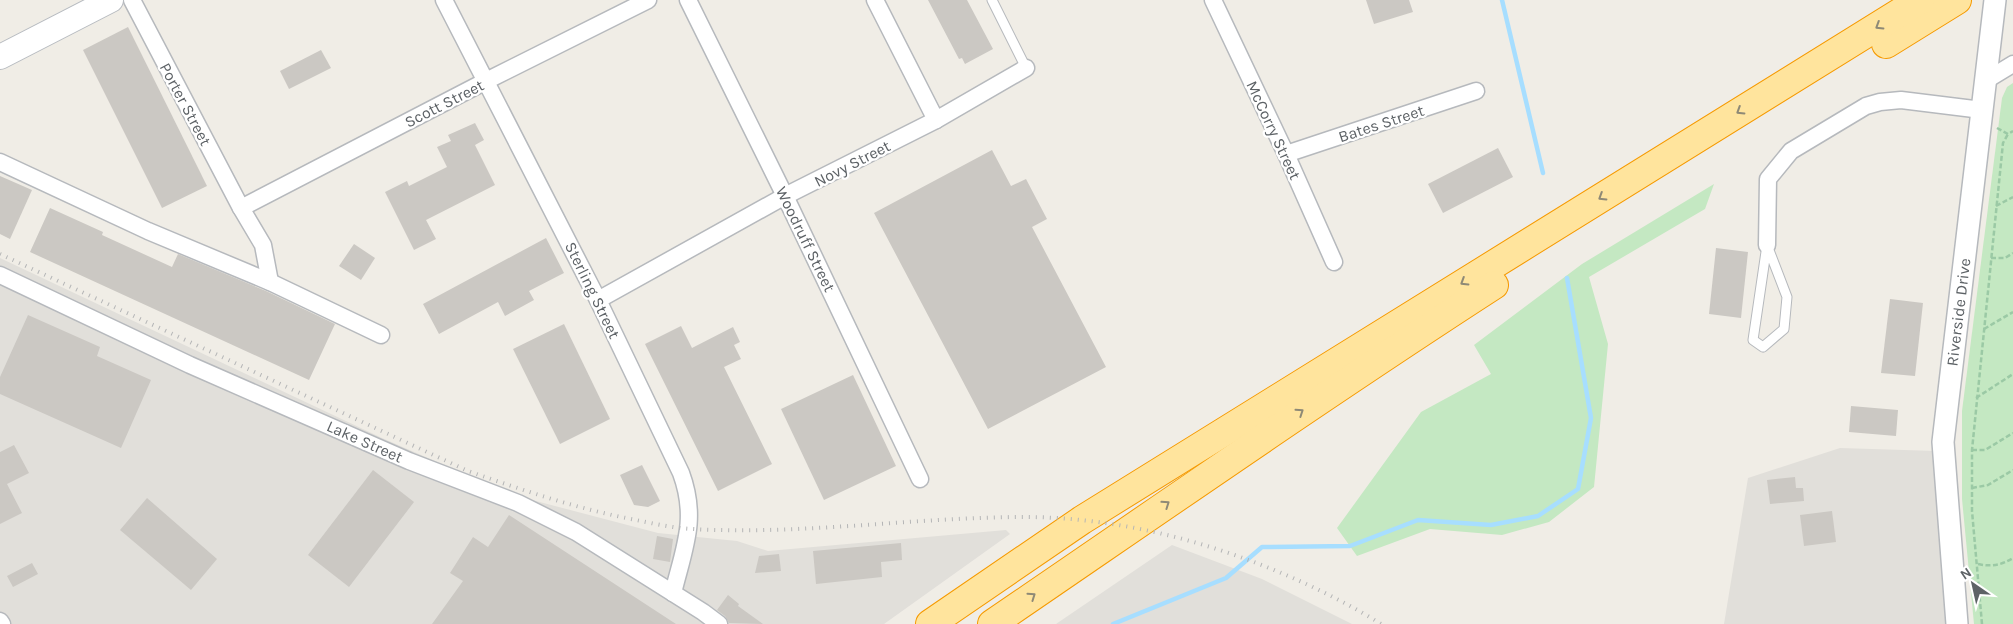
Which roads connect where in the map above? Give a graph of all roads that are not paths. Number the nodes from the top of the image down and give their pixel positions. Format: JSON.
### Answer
{"nodes":[{"id":1,"x":111,"y":0,"type":"edge"},
{"id":2,"x":132,"y":0,"type":"edge"},
{"id":3,"x":444,"y":0,"type":"edge"},
{"id":4,"x":648,"y":0,"type":"edge"},
{"id":5,"x":688,"y":0,"type":"edge"},
{"id":6,"x":875,"y":0,"type":"edge"},
{"id":7,"x":992,"y":0,"type":"edge"},
{"id":8,"x":1213,"y":0,"type":"edge"},
{"id":9,"x":1920,"y":0,"type":"edge"},
{"id":10,"x":1995,"y":0,"type":"edge"},
{"id":11,"x":1956,"y":1,"type":"edge"},
{"id":12,"x":0,"y":57,"type":"edge"},
{"id":13,"x":2013,"y":64,"type":"edge"},
{"id":14,"x":1026,"y":68,"type":"joint"},
{"id":15,"x":486,"y":81,"type":"junction"},
{"id":16,"x":1985,"y":81,"type":"junction"},
{"id":17,"x":1476,"y":91,"type":"dead end"},
{"id":18,"x":1982,"y":110,"type":"junction"},
{"id":19,"x":936,"y":120,"type":"junction"},
{"id":20,"x":1286,"y":154,"type":"junction"},
{"id":21,"x":0,"y":162,"type":"edge"},
{"id":22,"x":786,"y":196,"type":"junction"},
{"id":23,"x":241,"y":208,"type":"junction"},
{"id":24,"x":1767,"y":245,"type":"junction"},
{"id":25,"x":1334,"y":262,"type":"dead end"},
{"id":26,"x":0,"y":275,"type":"edge"},
{"id":27,"x":270,"y":282,"type":"junction"},
{"id":28,"x":598,"y":300,"type":"junction"},
{"id":29,"x":381,"y":335,"type":"dead end"},
{"id":30,"x":920,"y":479,"type":"dead end"},
{"id":31,"x":673,"y":593,"type":"junction"},
{"id":32,"x":719,"y":624,"type":"edge"},
{"id":33,"x":930,"y":624,"type":"edge"},
{"id":34,"x":992,"y":624,"type":"edge"},
{"id":35,"x":1957,"y":624,"type":"edge"}],
"edges":[{"from":1,"to":12,"type":"main road"},
{"from":2,"to":23,"type":"street","name":"Porter Street"},
{"from":3,"to":15,"type":"street","name":"Sterling Street"},
{"from":4,"to":15,"type":"street","name":"Scott Street"},
{"from":5,"to":22,"type":"street","name":"Woodruff Street"},
{"from":6,"to":19,"type":"street"},
{"from":7,"to":14,"type":"lane"},
{"from":8,"to":20,"type":"street","name":"McCorry Street"},
{"from":9,"to":33,"type":"highway","one_way":true},
{"from":10,"to":16,"type":"street","name":"Riverside Drive"},
{"from":34,"to":11,"type":"highway","one_way":true},
{"from":13,"to":16,"type":"street"},
{"from":14,"to":19,"type":"street","name":"Novy Street"},
{"from":15,"to":23,"type":"street","name":"Scott Street"},
{"from":15,"to":28,"type":"street","name":"Sterling Street"},
{"from":16,"to":18,"type":"street","name":"Riverside Drive"},
{"from":17,"to":20,"type":"street","name":"Bates Street"},
{"from":18,"to":24,"type":"street"},
{"from":18,"to":35,"type":"street","name":"Riverside Drive"},
{"from":19,"to":22,"type":"street","name":"Novy Street"},
{"from":20,"to":25,"type":"street","name":"McCorry Street"},
{"from":21,"to":27,"type":"street"},
{"from":22,"to":28,"type":"street","name":"Novy Street"},
{"from":22,"to":30,"type":"street","name":"Woodruff Street"},
{"from":23,"to":27,"type":"street","name":"Porter Street"},
{"from":24,"to":24,"type":"lane"},
{"from":26,"to":31,"type":"street","name":"Lake Street"},
{"from":27,"to":29,"type":"street"},
{"from":28,"to":31,"type":"street","name":"Sterling Street"},
{"from":31,"to":32,"type":"street","name":"Lake Street"}]}
